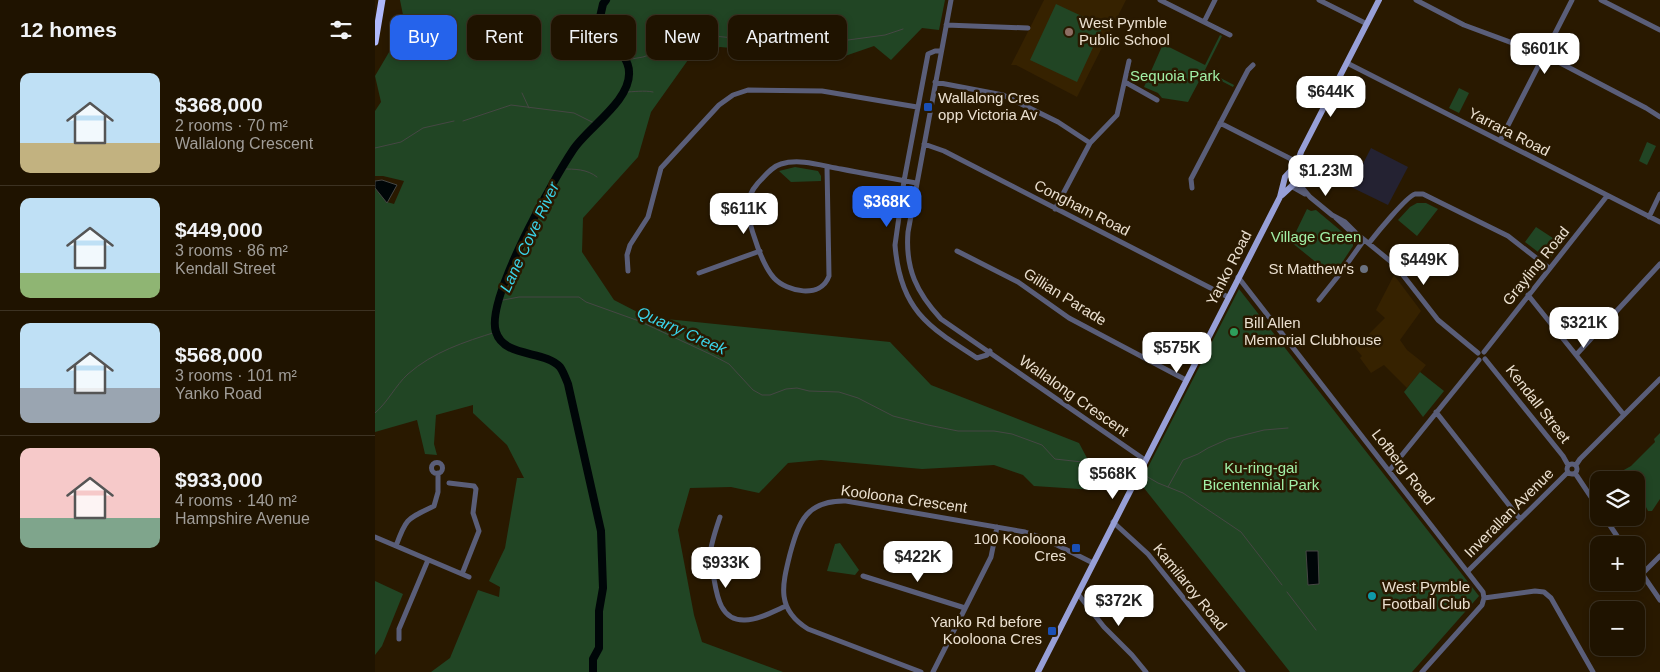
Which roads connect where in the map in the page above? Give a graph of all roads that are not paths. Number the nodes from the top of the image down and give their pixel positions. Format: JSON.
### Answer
{"nodes":[{"id":1,"x":382,"y":0,"type":"edge"},
{"id":2,"x":951,"y":0,"type":"edge"},
{"id":3,"x":1160,"y":0,"type":"edge"},
{"id":4,"x":1215,"y":0,"type":"edge"},
{"id":5,"x":1319,"y":0,"type":"edge"},
{"id":6,"x":1379,"y":0,"type":"edge"},
{"id":7,"x":1416,"y":0,"type":"edge"},
{"id":8,"x":1572,"y":0,"type":"edge"},
{"id":9,"x":1601,"y":0,"type":"edge"},
{"id":10,"x":1204,"y":22,"type":"junction"},
{"id":11,"x":1367,"y":24,"type":"junction"},
{"id":12,"x":946,"y":25,"type":"junction"},
{"id":13,"x":1029,"y":28,"type":"dead end"},
{"id":14,"x":1660,"y":30,"type":"edge"},
{"id":15,"x":1230,"y":35,"type":"dead end"},
{"id":16,"x":375,"y":42,"type":"edge"},
{"id":17,"x":941,"y":51,"type":"junction"},
{"id":18,"x":1545,"y":55,"type":"junction"},
{"id":19,"x":1129,"y":61,"type":"dead end"},
{"id":20,"x":1347,"y":63,"type":"junction"},
{"id":21,"x":1253,"y":65,"type":"dead end"},
{"id":22,"x":935,"y":82,"type":"junction"},
{"id":23,"x":1125,"y":82,"type":"junction"},
{"id":24,"x":1157,"y":100,"type":"dead end"},
{"id":25,"x":917,"y":107,"type":"junction"},
{"id":26,"x":1660,"y":117,"type":"edge"},
{"id":27,"x":1220,"y":124,"type":"junction"},
{"id":28,"x":1500,"y":141,"type":"junction"},
{"id":29,"x":1090,"y":143,"type":"junction"},
{"id":30,"x":923,"y":144,"type":"junction"},
{"id":31,"x":1297,"y":163,"type":"junction"},
{"id":32,"x":827,"y":167,"type":"junction"},
{"id":33,"x":1286,"y":178,"type":"junction"},
{"id":34,"x":904,"y":181,"type":"junction"},
{"id":35,"x":916,"y":183,"type":"junction"},
{"id":36,"x":1293,"y":183,"type":"junction"},
{"id":37,"x":1192,"y":188,"type":"dead end"},
{"id":38,"x":1660,"y":194,"type":"edge"},
{"id":39,"x":1607,"y":196,"type":"junction"},
{"id":40,"x":1280,"y":197,"type":"junction"},
{"id":41,"x":1055,"y":209,"type":"junction"},
{"id":42,"x":1649,"y":217,"type":"junction"},
{"id":43,"x":1660,"y":222,"type":"edge"},
{"id":44,"x":1366,"y":241,"type":"junction"},
{"id":45,"x":760,"y":251,"type":"junction"},
{"id":46,"x":957,"y":252,"type":"dead end"},
{"id":47,"x":1660,"y":264,"type":"edge"},
{"id":48,"x":1549,"y":268,"type":"junction"},
{"id":49,"x":629,"y":271,"type":"dead end"},
{"id":50,"x":699,"y":273,"type":"dead end"},
{"id":51,"x":1239,"y":276,"type":"junction"},
{"id":52,"x":1528,"y":294,"type":"junction"},
{"id":53,"x":1228,"y":297,"type":"junction"},
{"id":54,"x":1319,"y":300,"type":"dead end"},
{"id":55,"x":990,"y":351,"type":"junction"},
{"id":56,"x":1481,"y":352,"type":"junction"},
{"id":57,"x":1576,"y":355,"type":"junction"},
{"id":58,"x":1485,"y":359,"type":"junction"},
{"id":59,"x":1479,"y":360,"type":"junction"},
{"id":60,"x":1660,"y":379,"type":"edge"},
{"id":61,"x":1186,"y":380,"type":"junction"},
{"id":62,"x":1436,"y":412,"type":"junction"},
{"id":63,"x":1624,"y":415,"type":"junction"},
{"id":64,"x":1145,"y":460,"type":"junction"},
{"id":65,"x":1568,"y":465,"type":"junction"},
{"id":66,"x":1576,"y":465,"type":"junction"},
{"id":67,"x":1389,"y":471,"type":"junction"},
{"id":68,"x":1568,"y":472,"type":"junction"},
{"id":69,"x":438,"y":473,"type":"dead end"},
{"id":70,"x":1575,"y":473,"type":"junction"},
{"id":71,"x":449,"y":482,"type":"dead end"},
{"id":72,"x":1590,"y":496,"type":"edge"},
{"id":73,"x":720,"y":517,"type":"dead end"},
{"id":74,"x":1520,"y":519,"type":"junction"},
{"id":75,"x":1113,"y":522,"type":"junction"},
{"id":76,"x":997,"y":527,"type":"junction"},
{"id":77,"x":375,"y":537,"type":"edge"},
{"id":78,"x":396,"y":546,"type":"junction"},
{"id":79,"x":1660,"y":556,"type":"edge"},
{"id":80,"x":428,"y":560,"type":"junction"},
{"id":81,"x":1093,"y":563,"type":"junction"},
{"id":82,"x":1468,"y":571,"type":"junction"},
{"id":83,"x":1645,"y":571,"type":"edge"},
{"id":84,"x":462,"y":574,"type":"junction"},
{"id":85,"x":863,"y":576,"type":"dead end"},
{"id":86,"x":469,"y":577,"type":"dead end"},
{"id":87,"x":1645,"y":578,"type":"edge"},
{"id":88,"x":1078,"y":594,"type":"junction"},
{"id":89,"x":1484,"y":598,"type":"junction"},
{"id":90,"x":1660,"y":600,"type":"edge"},
{"id":91,"x":786,"y":606,"type":"junction"},
{"id":92,"x":965,"y":608,"type":"junction"},
{"id":93,"x":399,"y":639,"type":"dead end"},
{"id":94,"x":921,"y":672,"type":"edge"},
{"id":95,"x":933,"y":672,"type":"edge"},
{"id":96,"x":1038,"y":672,"type":"edge"},
{"id":97,"x":1145,"y":672,"type":"edge"},
{"id":98,"x":1243,"y":672,"type":"edge"},
{"id":99,"x":1422,"y":672,"type":"edge"},
{"id":100,"x":1593,"y":672,"type":"edge"}],
"edges":[{"from":1,"to":16,"type":"highway"},
{"from":2,"to":12,"type":"street","name":"Wallalong Crescent"},
{"from":3,"to":10,"type":"street"},
{"from":4,"to":10,"type":"street"},
{"from":5,"to":11,"type":"street"},
{"from":6,"to":11,"type":"main road","name":"Yanko Road"},
{"from":7,"to":18,"type":"street"},
{"from":8,"to":18,"type":"street"},
{"from":9,"to":14,"type":"street"},
{"from":10,"to":15,"type":"street"},
{"from":11,"to":20,"type":"main road","name":"Yanko Road"},
{"from":12,"to":13,"type":"street"},
{"from":12,"to":17,"type":"street","name":"Wallalong Crescent"},
{"from":17,"to":22,"type":"street","name":"Wallalong Crescent"},
{"from":17,"to":25,"type":"street"},
{"from":18,"to":26,"type":"street"},
{"from":18,"to":28,"type":"street"},
{"from":19,"to":23,"type":"street"},
{"from":20,"to":28,"type":"street","name":"Yarrara Road"},
{"from":20,"to":31,"type":"main road","name":"Yanko Road"},
{"from":21,"to":27,"type":"street"},
{"from":22,"to":29,"type":"street"},
{"from":22,"to":30,"type":"street","name":"Wallalong Crescent"},
{"from":23,"to":24,"type":"street"},
{"from":23,"to":29,"type":"street"},
{"from":25,"to":34,"type":"street"},
{"from":25,"to":49,"type":"street"},
{"from":27,"to":31,"type":"street"},
{"from":27,"to":37,"type":"street"},
{"from":28,"to":39,"type":"street","name":"Yarrara Road"},
{"from":29,"to":41,"type":"street"},
{"from":30,"to":35,"type":"street","name":"Wallalong Crescent"},
{"from":30,"to":41,"type":"street","name":"Congham Road"},
{"from":31,"to":33,"type":"main road","name":"Yanko Road"},
{"from":31,"to":36,"type":"main road","name":"Yanko Road"},
{"from":32,"to":34,"type":"street"},
{"from":32,"to":45,"type":"street"},
{"from":32,"to":45,"type":"street"},
{"from":33,"to":36,"type":"main road"},
{"from":33,"to":36,"type":"main road"},
{"from":33,"to":40,"type":"main road","name":"Yanko Road"},
{"from":34,"to":35,"type":"street"},
{"from":34,"to":55,"type":"street"},
{"from":35,"to":55,"type":"street","name":"Wallalong Crescent"},
{"from":36,"to":40,"type":"main road","name":"Yanko Road"},
{"from":36,"to":44,"type":"street"},
{"from":38,"to":42,"type":"street"},
{"from":39,"to":42,"type":"street","name":"Yarrara Road"},
{"from":39,"to":48,"type":"street","name":"Grayling Road"},
{"from":40,"to":51,"type":"main road","name":"Yanko Road"},
{"from":41,"to":53,"type":"street","name":"Congham Road"},
{"from":42,"to":43,"type":"street","name":"Yarrara Road"},
{"from":44,"to":48,"type":"street"},
{"from":44,"to":54,"type":"street"},
{"from":44,"to":56,"type":"street"},
{"from":45,"to":50,"type":"street"},
{"from":46,"to":61,"type":"street","name":"Gillian Parade"},
{"from":47,"to":57,"type":"street"},
{"from":48,"to":52,"type":"street","name":"Grayling Road"},
{"from":51,"to":53,"type":"main road","name":"Yanko Road"},
{"from":51,"to":67,"type":"street","name":"Lofberg Road"},
{"from":52,"to":56,"type":"street","name":"Grayling Road"},
{"from":52,"to":57,"type":"street"},
{"from":53,"to":61,"type":"main road","name":"Yanko Road"},
{"from":55,"to":64,"type":"street","name":"Wallalong Crescent"},
{"from":56,"to":58,"type":"street"},
{"from":56,"to":59,"type":"street"},
{"from":57,"to":63,"type":"street"},
{"from":58,"to":59,"type":"street"},
{"from":58,"to":65,"type":"street","name":"Kendall Street"},
{"from":59,"to":62,"type":"street"},
{"from":60,"to":63,"type":"street","name":"Inverallan Avenue"},
{"from":61,"to":64,"type":"main road","name":"Yanko Road"},
{"from":62,"to":67,"type":"street"},
{"from":62,"to":74,"type":"street"},
{"from":63,"to":66,"type":"street","name":"Inverallan Avenue"},
{"from":64,"to":75,"type":"main road","name":"Yanko Road"},
{"from":65,"to":66,"type":"street"},
{"from":65,"to":68,"type":"street"},
{"from":66,"to":70,"type":"street"},
{"from":67,"to":82,"type":"street","name":"Lofberg Road"},
{"from":68,"to":70,"type":"street"},
{"from":68,"to":74,"type":"street","name":"Inverallan Avenue"},
{"from":69,"to":78,"type":"street"},
{"from":70,"to":72,"type":"street"},
{"from":71,"to":84,"type":"street"},
{"from":73,"to":91,"type":"street"},
{"from":74,"to":82,"type":"street","name":"Inverallan Avenue"},
{"from":75,"to":81,"type":"main road","name":"Yanko Road"},
{"from":75,"to":98,"type":"street","name":"Kamilaroy Road"},
{"from":76,"to":81,"type":"street","name":"Kooloona Crescent"},
{"from":76,"to":91,"type":"street","name":"Kooloona Crescent"},
{"from":76,"to":92,"type":"street"},
{"from":77,"to":78,"type":"street"},
{"from":78,"to":80,"type":"street"},
{"from":79,"to":83,"type":"street"},
{"from":80,"to":84,"type":"street"},
{"from":80,"to":93,"type":"street"},
{"from":81,"to":88,"type":"main road","name":"Yanko Road"},
{"from":82,"to":89,"type":"street","name":"Lofberg Road"},
{"from":84,"to":86,"type":"street"},
{"from":85,"to":92,"type":"street"},
{"from":87,"to":90,"type":"street"},
{"from":88,"to":96,"type":"main road","name":"Yanko Road"},
{"from":88,"to":97,"type":"street"},
{"from":89,"to":99,"type":"street"},
{"from":89,"to":100,"type":"street"},
{"from":91,"to":94,"type":"street"},
{"from":92,"to":95,"type":"street"}]}
